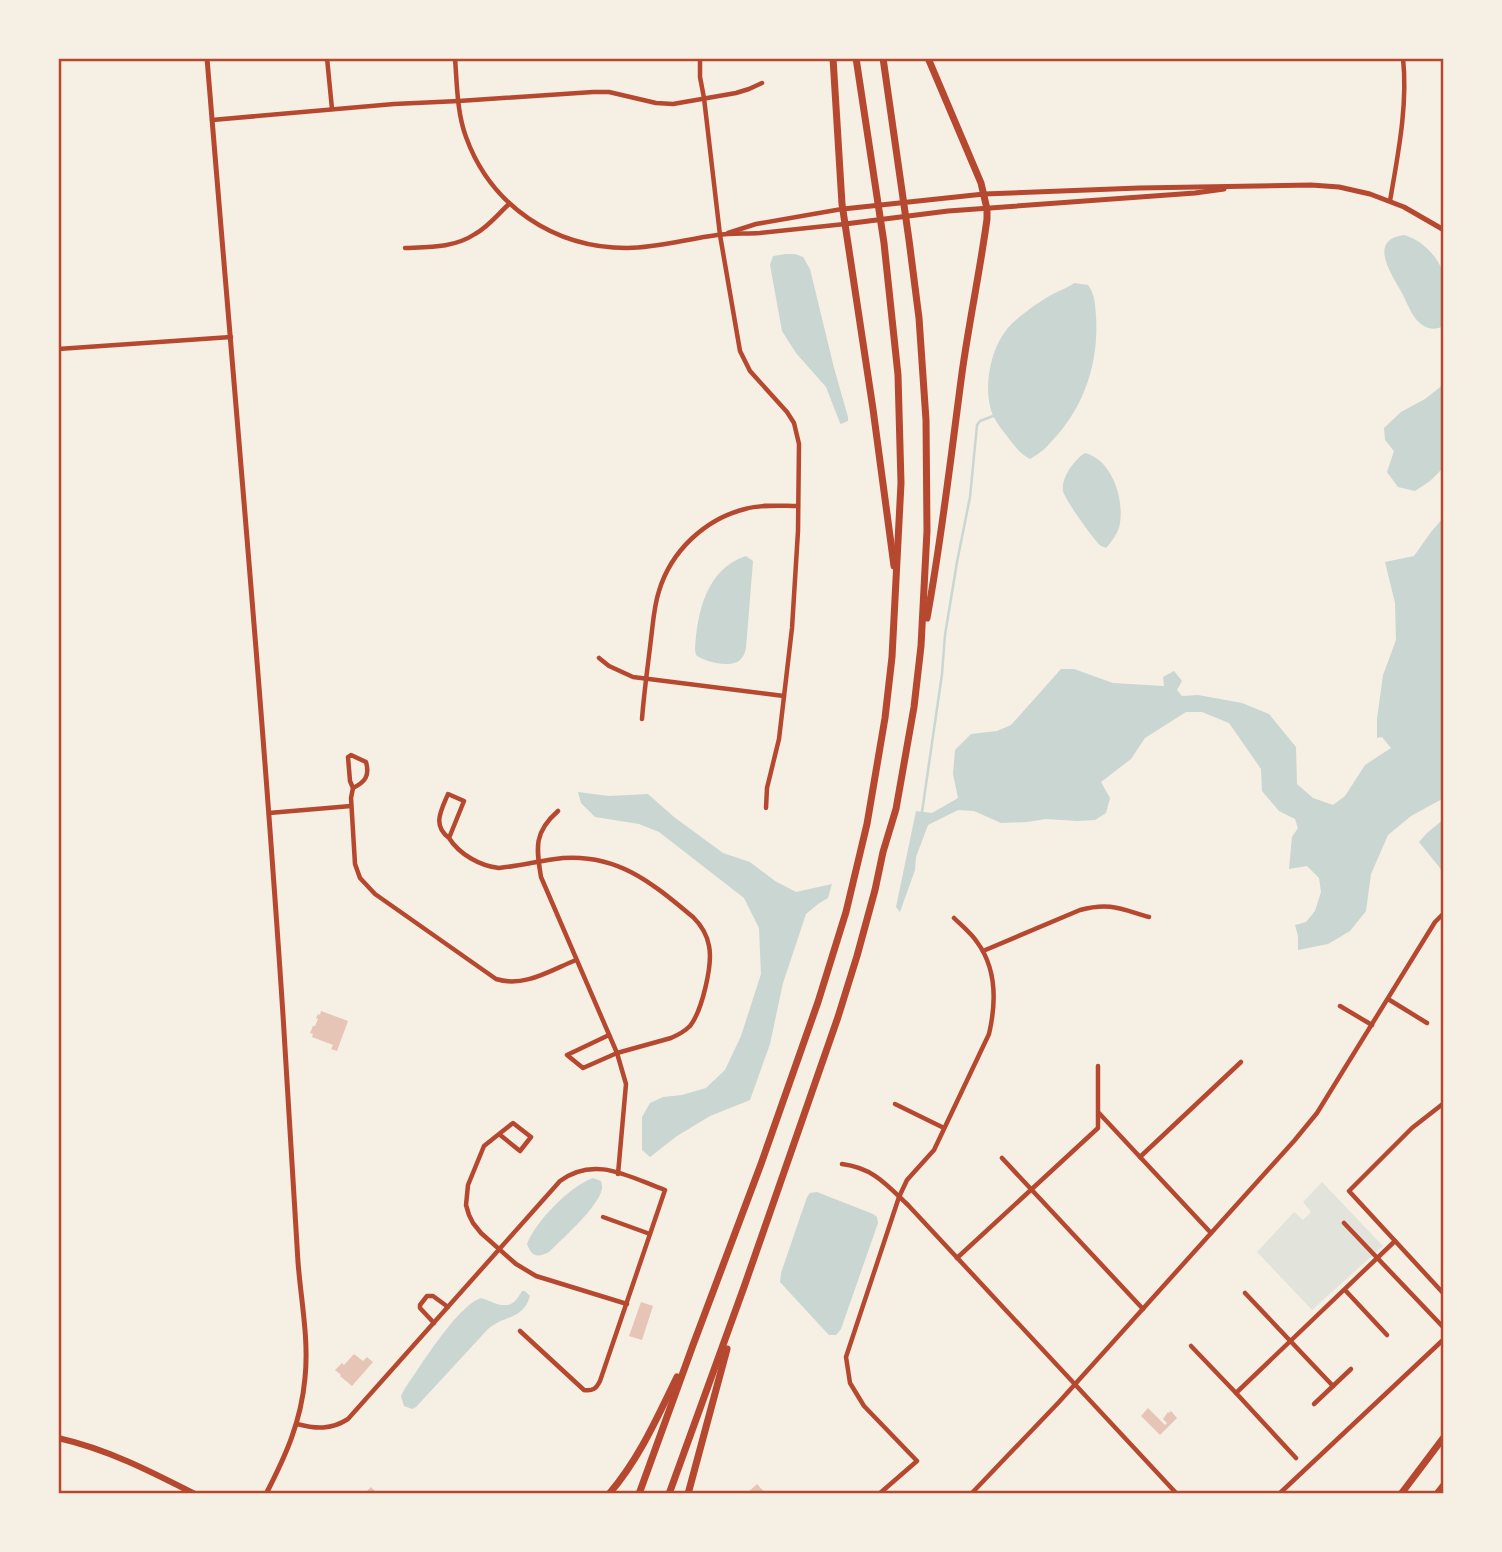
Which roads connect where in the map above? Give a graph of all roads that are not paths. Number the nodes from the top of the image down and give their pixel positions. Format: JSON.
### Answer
{"nodes":[{"id":1,"x":207,"y":58,"type":"edge"},
{"id":2,"x":327,"y":58,"type":"edge"},
{"id":3,"x":455,"y":58,"type":"edge"},
{"id":4,"x":700,"y":58,"type":"edge"},
{"id":5,"x":833,"y":58,"type":"edge"},
{"id":6,"x":856,"y":58,"type":"edge"},
{"id":7,"x":883,"y":58,"type":"edge"},
{"id":8,"x":928,"y":58,"type":"edge"},
{"id":9,"x":1403,"y":58,"type":"edge"},
{"id":10,"x":762,"y":83,"type":"dead end"},
{"id":11,"x":704,"y":98,"type":"junction"},
{"id":12,"x":459,"y":102,"type":"junction"},
{"id":13,"x":332,"y":109,"type":"junction"},
{"id":14,"x":212,"y":120,"type":"junction"},
{"id":15,"x":1248,"y":186,"type":"junction"},
{"id":16,"x":984,"y":194,"type":"junction"},
{"id":17,"x":1390,"y":201,"type":"junction"},
{"id":18,"x":509,"y":204,"type":"junction"},
{"id":19,"x":843,"y":209,"type":"junction"},
{"id":20,"x":987,"y":209,"type":"junction"},
{"id":21,"x":845,"y":224,"type":"junction"},
{"id":22,"x":1444,"y":230,"type":"edge"},
{"id":23,"x":720,"y":235,"type":"junction"},
{"id":24,"x":405,"y":248,"type":"dead end"},
{"id":25,"x":231,"y":337,"type":"junction"},
{"id":26,"x":58,"y":349,"type":"edge"},
{"id":27,"x":798,"y":506,"type":"junction"},
{"id":28,"x":896,"y":588,"type":"junction"},
{"id":29,"x":921,"y":646,"type":"junction"},
{"id":30,"x":600,"y":658,"type":"dead end"},
{"id":31,"x":646,"y":679,"type":"junction"},
{"id":32,"x":784,"y":696,"type":"junction"},
{"id":33,"x":642,"y":719,"type":"dead end"},
{"id":34,"x":353,"y":788,"type":"junction"},
{"id":35,"x":351,"y":806,"type":"junction"},
{"id":36,"x":766,"y":808,"type":"dead end"},
{"id":37,"x":558,"y":811,"type":"dead end"},
{"id":38,"x":269,"y":813,"type":"junction"},
{"id":39,"x":449,"y":838,"type":"junction"},
{"id":40,"x":538,"y":862,"type":"junction"},
{"id":41,"x":1444,"y":913,"type":"edge"},
{"id":42,"x":1149,"y":917,"type":"dead end"},
{"id":43,"x":954,"y":918,"type":"dead end"},
{"id":44,"x":983,"y":951,"type":"junction"},
{"id":45,"x":576,"y":960,"type":"junction"},
{"id":46,"x":1388,"y":999,"type":"junction"},
{"id":47,"x":1340,"y":1006,"type":"dead end"},
{"id":48,"x":1427,"y":1023,"type":"dead end"},
{"id":49,"x":1372,"y":1025,"type":"junction"},
{"id":50,"x":609,"y":1035,"type":"junction"},
{"id":51,"x":617,"y":1053,"type":"junction"},
{"id":52,"x":1241,"y":1062,"type":"dead end"},
{"id":53,"x":1098,"y":1066,"type":"dead end"},
{"id":54,"x":1444,"y":1103,"type":"edge"},
{"id":55,"x":895,"y":1104,"type":"dead end"},
{"id":56,"x":1098,"y":1112,"type":"junction"},
{"id":57,"x":944,"y":1128,"type":"junction"},
{"id":58,"x":499,"y":1134,"type":"junction"},
{"id":59,"x":1140,"y":1157,"type":"junction"},
{"id":60,"x":1002,"y":1158,"type":"dead end"},
{"id":61,"x":842,"y":1164,"type":"dead end"},
{"id":62,"x":618,"y":1174,"type":"junction"},
{"id":63,"x":1032,"y":1190,"type":"junction"},
{"id":64,"x":899,"y":1197,"type":"junction"},
{"id":65,"x":603,"y":1217,"type":"dead end"},
{"id":66,"x":1344,"y":1223,"type":"dead end"},
{"id":67,"x":1211,"y":1233,"type":"junction"},
{"id":68,"x":650,"y":1234,"type":"junction"},
{"id":69,"x":1395,"y":1241,"type":"junction"},
{"id":70,"x":500,"y":1249,"type":"junction"},
{"id":71,"x":957,"y":1258,"type":"junction"},
{"id":72,"x":1377,"y":1258,"type":"junction"},
{"id":73,"x":744,"y":1287,"type":"junction"},
{"id":74,"x":1345,"y":1290,"type":"junction"},
{"id":75,"x":1245,"y":1293,"type":"dead end"},
{"id":76,"x":1444,"y":1294,"type":"edge"},
{"id":77,"x":627,"y":1304,"type":"junction"},
{"id":78,"x":448,"y":1307,"type":"junction"},
{"id":79,"x":1143,"y":1309,"type":"junction"},
{"id":80,"x":434,"y":1323,"type":"junction"},
{"id":81,"x":1444,"y":1328,"type":"edge"},
{"id":82,"x":520,"y":1331,"type":"dead end"},
{"id":83,"x":1387,"y":1335,"type":"dead end"},
{"id":84,"x":1444,"y":1339,"type":"edge"},
{"id":85,"x":1290,"y":1341,"type":"junction"},
{"id":86,"x":693,"y":1345,"type":"junction"},
{"id":87,"x":1191,"y":1346,"type":"dead end"},
{"id":88,"x":1351,"y":1369,"type":"dead end"},
{"id":89,"x":1075,"y":1384,"type":"junction"},
{"id":90,"x":1333,"y":1386,"type":"junction"},
{"id":91,"x":1236,"y":1393,"type":"junction"},
{"id":92,"x":1314,"y":1404,"type":"dead end"},
{"id":93,"x":297,"y":1424,"type":"junction"},
{"id":94,"x":1444,"y":1437,"type":"edge"},
{"id":95,"x":58,"y":1438,"type":"edge"},
{"id":96,"x":1296,"y":1458,"type":"dead end"},
{"id":97,"x":1444,"y":1485,"type":"edge"},
{"id":98,"x":195,"y":1494,"type":"edge"},
{"id":99,"x":266,"y":1494,"type":"edge"},
{"id":100,"x":609,"y":1494,"type":"edge"},
{"id":101,"x":639,"y":1494,"type":"edge"},
{"id":102,"x":669,"y":1494,"type":"edge"},
{"id":103,"x":688,"y":1494,"type":"edge"},
{"id":104,"x":879,"y":1494,"type":"edge"},
{"id":105,"x":971,"y":1494,"type":"edge"},
{"id":106,"x":1177,"y":1494,"type":"edge"},
{"id":107,"x":1279,"y":1494,"type":"edge"},
{"id":108,"x":1401,"y":1494,"type":"edge"},
{"id":109,"x":1437,"y":1494,"type":"edge"}],
"edges":[{"from":1,"to":14,"type":"street"},
{"from":2,"to":13,"type":"street"},
{"from":3,"to":12,"type":"street"},
{"from":4,"to":11,"type":"street"},
{"from":5,"to":19,"type":"highway"},
{"from":6,"to":28,"type":"highway"},
{"from":7,"to":29,"type":"highway"},
{"from":8,"to":16,"type":"highway"},
{"from":9,"to":17,"type":"street"},
{"from":10,"to":11,"type":"street"},
{"from":11,"to":12,"type":"street"},
{"from":11,"to":23,"type":"street"},
{"from":12,"to":13,"type":"street"},
{"from":12,"to":18,"type":"street"},
{"from":13,"to":14,"type":"street"},
{"from":14,"to":25,"type":"street"},
{"from":15,"to":16,"type":"street"},
{"from":15,"to":17,"type":"street"},
{"from":15,"to":20,"type":"street"},
{"from":16,"to":19,"type":"street"},
{"from":16,"to":20,"type":"highway"},
{"from":17,"to":22,"type":"street"},
{"from":18,"to":23,"type":"street"},
{"from":18,"to":24,"type":"street"},
{"from":19,"to":21,"type":"highway"},
{"from":19,"to":23,"type":"street"},
{"from":20,"to":21,"type":"street"},
{"from":20,"to":29,"type":"highway"},
{"from":21,"to":23,"type":"street"},
{"from":21,"to":28,"type":"highway"},
{"from":23,"to":27,"type":"street"},
{"from":25,"to":26,"type":"street"},
{"from":25,"to":38,"type":"street"},
{"from":27,"to":31,"type":"street"},
{"from":27,"to":32,"type":"street"},
{"from":28,"to":86,"type":"highway"},
{"from":29,"to":73,"type":"highway"},
{"from":30,"to":31,"type":"street"},
{"from":31,"to":32,"type":"street"},
{"from":31,"to":33,"type":"street"},
{"from":32,"to":36,"type":"street"},
{"from":34,"to":34,"type":"street"},
{"from":34,"to":35,"type":"street"},
{"from":35,"to":38,"type":"street"},
{"from":35,"to":45,"type":"street"},
{"from":37,"to":40,"type":"street"},
{"from":38,"to":93,"type":"street"},
{"from":39,"to":39,"type":"street"},
{"from":39,"to":40,"type":"street"},
{"from":40,"to":45,"type":"street"},
{"from":40,"to":51,"type":"street"},
{"from":41,"to":46,"type":"street"},
{"from":42,"to":44,"type":"street"},
{"from":43,"to":44,"type":"street"},
{"from":44,"to":57,"type":"street"},
{"from":45,"to":50,"type":"street"},
{"from":46,"to":48,"type":"street"},
{"from":46,"to":49,"type":"street"},
{"from":47,"to":49,"type":"street"},
{"from":49,"to":67,"type":"street"},
{"from":50,"to":51,"type":"street"},
{"from":50,"to":51,"type":"street"},
{"from":51,"to":62,"type":"street"},
{"from":52,"to":59,"type":"street"},
{"from":53,"to":56,"type":"street"},
{"from":54,"to":69,"type":"street"},
{"from":55,"to":57,"type":"street"},
{"from":56,"to":59,"type":"street"},
{"from":56,"to":63,"type":"street"},
{"from":57,"to":64,"type":"street"},
{"from":58,"to":58,"type":"street"},
{"from":58,"to":70,"type":"street"},
{"from":59,"to":67,"type":"street"},
{"from":60,"to":63,"type":"street"},
{"from":61,"to":64,"type":"street"},
{"from":62,"to":68,"type":"street"},
{"from":62,"to":70,"type":"street"},
{"from":63,"to":71,"type":"street"},
{"from":63,"to":79,"type":"street"},
{"from":64,"to":71,"type":"street"},
{"from":64,"to":104,"type":"street"},
{"from":65,"to":68,"type":"street"},
{"from":66,"to":72,"type":"street"},
{"from":67,"to":79,"type":"street"},
{"from":68,"to":77,"type":"street"},
{"from":69,"to":72,"type":"street"},
{"from":69,"to":76,"type":"street"},
{"from":70,"to":77,"type":"street"},
{"from":70,"to":78,"type":"street"},
{"from":71,"to":89,"type":"street"},
{"from":72,"to":74,"type":"street"},
{"from":72,"to":81,"type":"street"},
{"from":73,"to":102,"type":"highway"},
{"from":73,"to":103,"type":"highway"},
{"from":74,"to":83,"type":"street"},
{"from":74,"to":85,"type":"street"},
{"from":75,"to":85,"type":"street"},
{"from":77,"to":82,"type":"street"},
{"from":78,"to":80,"type":"street"},
{"from":78,"to":80,"type":"street"},
{"from":79,"to":89,"type":"street"},
{"from":80,"to":93,"type":"street"},
{"from":84,"to":107,"type":"street"},
{"from":85,"to":90,"type":"street"},
{"from":85,"to":91,"type":"street"},
{"from":86,"to":100,"type":"highway"},
{"from":86,"to":101,"type":"highway"},
{"from":87,"to":91,"type":"street"},
{"from":88,"to":90,"type":"street"},
{"from":89,"to":105,"type":"street"},
{"from":89,"to":106,"type":"street"},
{"from":90,"to":92,"type":"street"},
{"from":91,"to":96,"type":"street"},
{"from":93,"to":99,"type":"street"},
{"from":94,"to":108,"type":"highway"},
{"from":95,"to":98,"type":"main road"},
{"from":97,"to":109,"type":"highway"}]}
